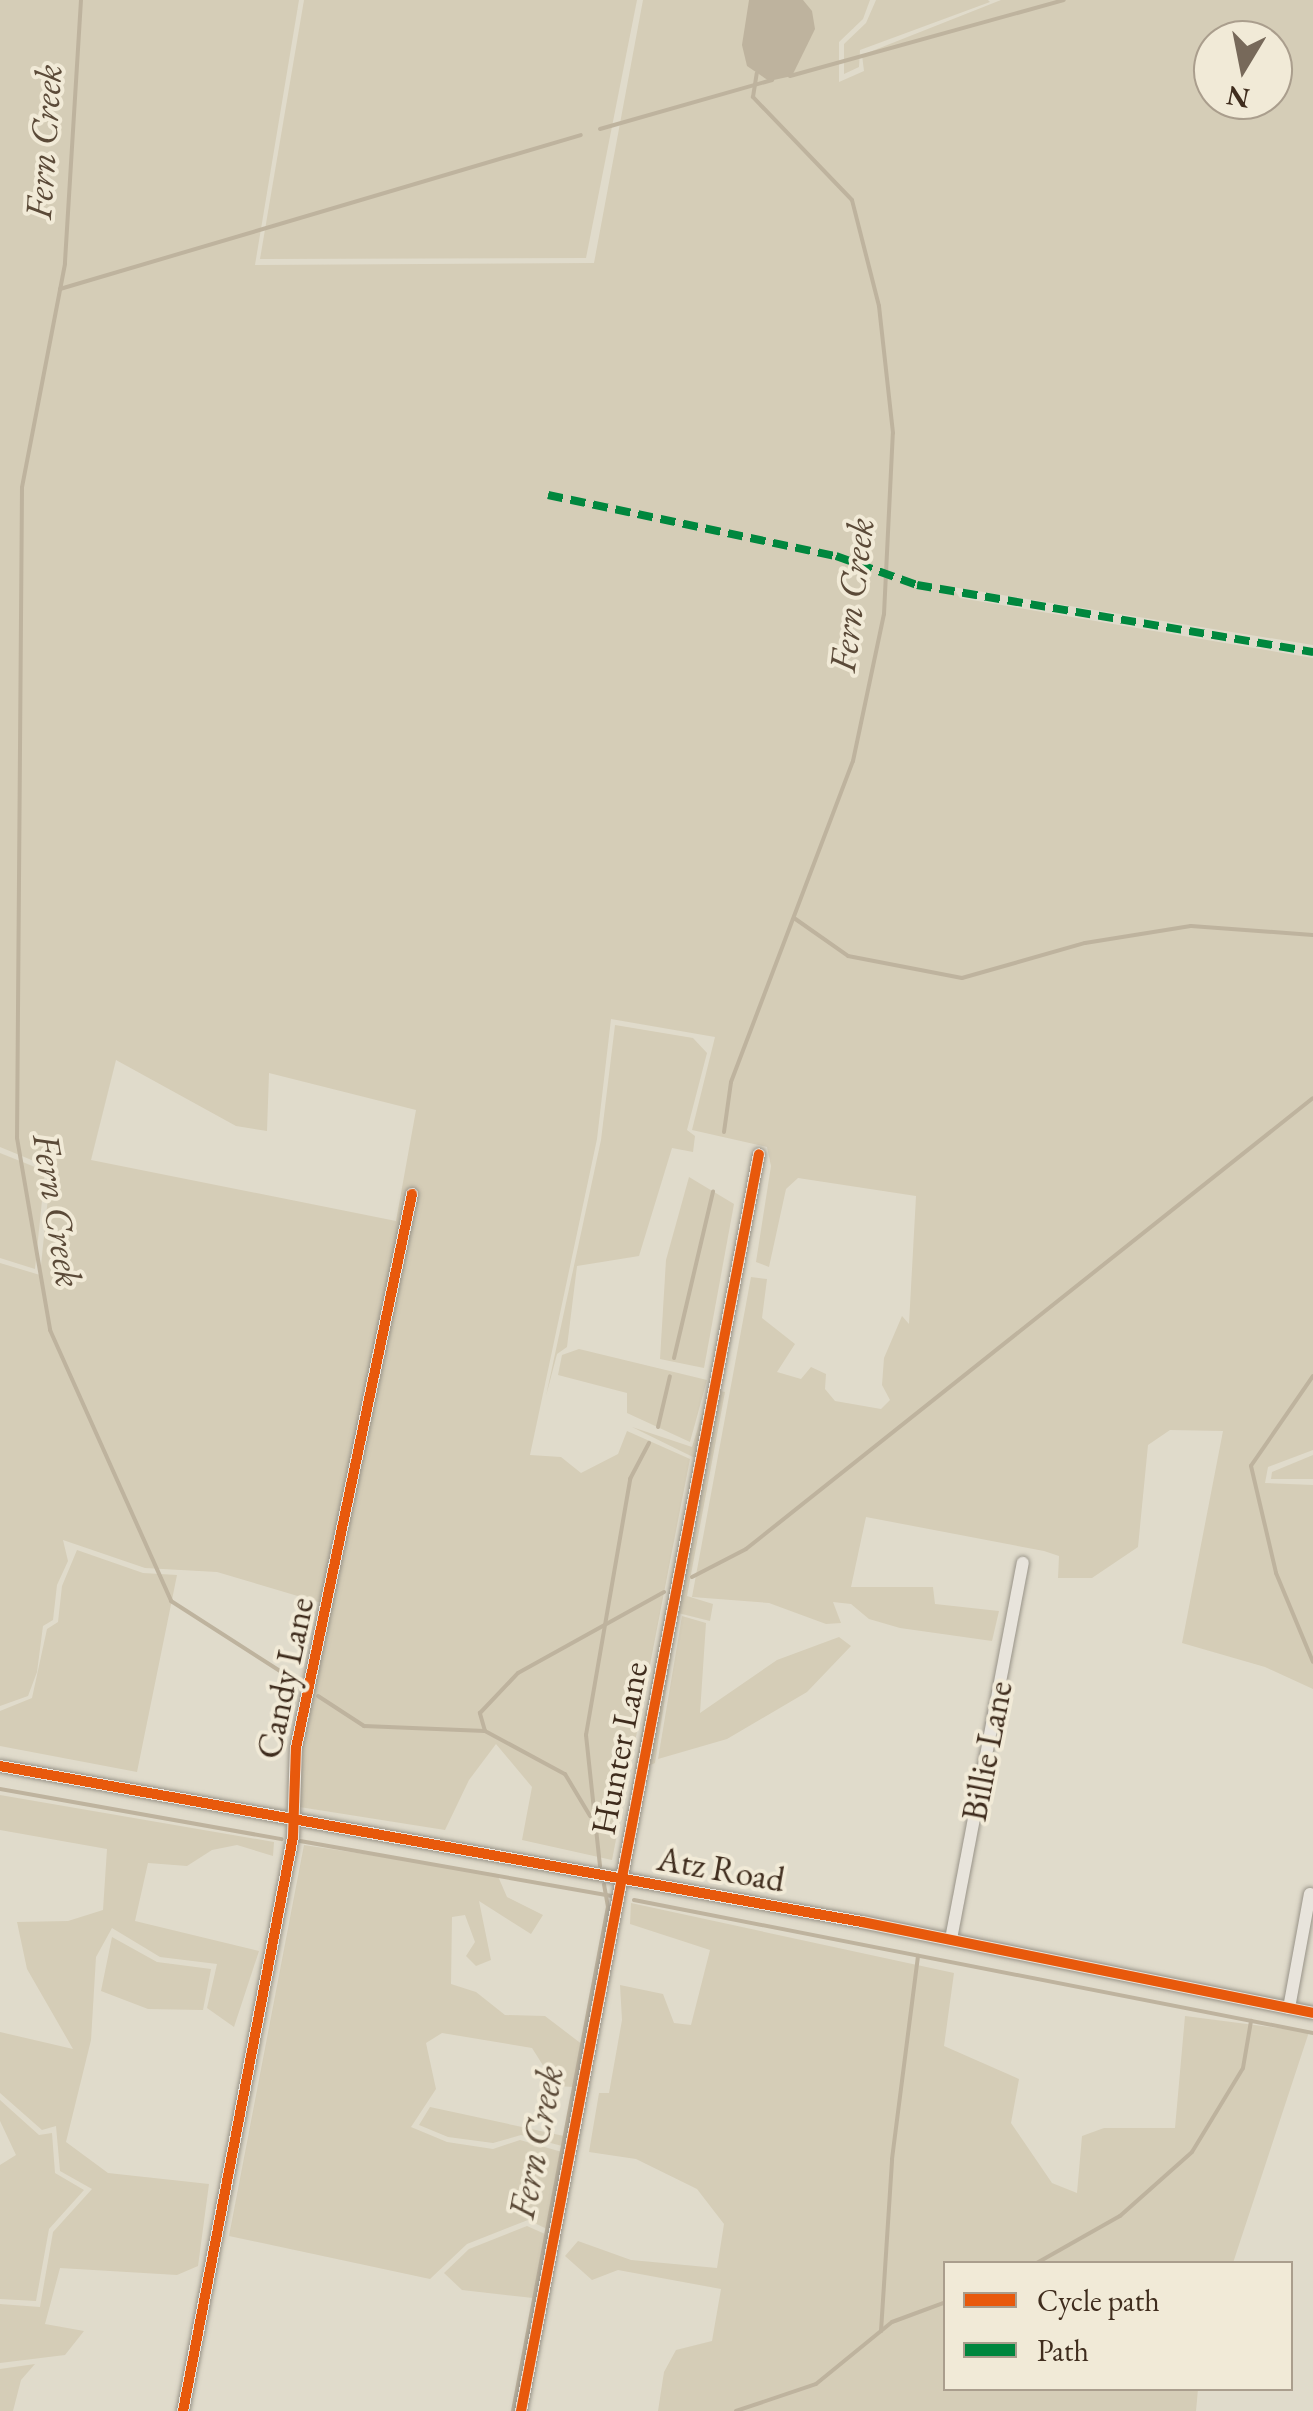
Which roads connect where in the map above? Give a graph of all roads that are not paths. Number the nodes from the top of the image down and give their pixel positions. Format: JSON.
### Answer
{"nodes":[{"id":1,"x":759,"y":1154,"type":"dead end"},
{"id":2,"x":412,"y":1194,"type":"dead end"},
{"id":3,"x":1024,"y":1563,"type":"dead end"},
{"id":4,"x":0,"y":1766,"type":"edge"},
{"id":5,"x":294,"y":1820,"type":"junction"},
{"id":6,"x":622,"y":1879,"type":"junction"},
{"id":7,"x":1310,"y":1894,"type":"dead end"},
{"id":8,"x":951,"y":1939,"type":"junction"},
{"id":9,"x":1289,"y":2008,"type":"junction"},
{"id":10,"x":1313,"y":2013,"type":"edge"},
{"id":11,"x":182,"y":2411,"type":"edge"},
{"id":12,"x":521,"y":2411,"type":"edge"}],
"edges":[{"from":1,"to":6,"type":"street","name":"Hunter Lane"},
{"from":2,"to":5,"type":"street","name":"Candy Lane"},
{"from":3,"to":8,"type":"street","name":"Billie Lane"},
{"from":4,"to":5,"type":"street","name":"Atz Road"},
{"from":5,"to":6,"type":"street","name":"Atz Road"},
{"from":5,"to":11,"type":"street","name":"Candy Lane"},
{"from":6,"to":8,"type":"street","name":"Atz Road"},
{"from":6,"to":12,"type":"street","name":"Hunter Lane"},
{"from":7,"to":9,"type":"street"},
{"from":8,"to":9,"type":"street","name":"Atz Road"},
{"from":9,"to":10,"type":"street","name":"Atz Road"}]}
